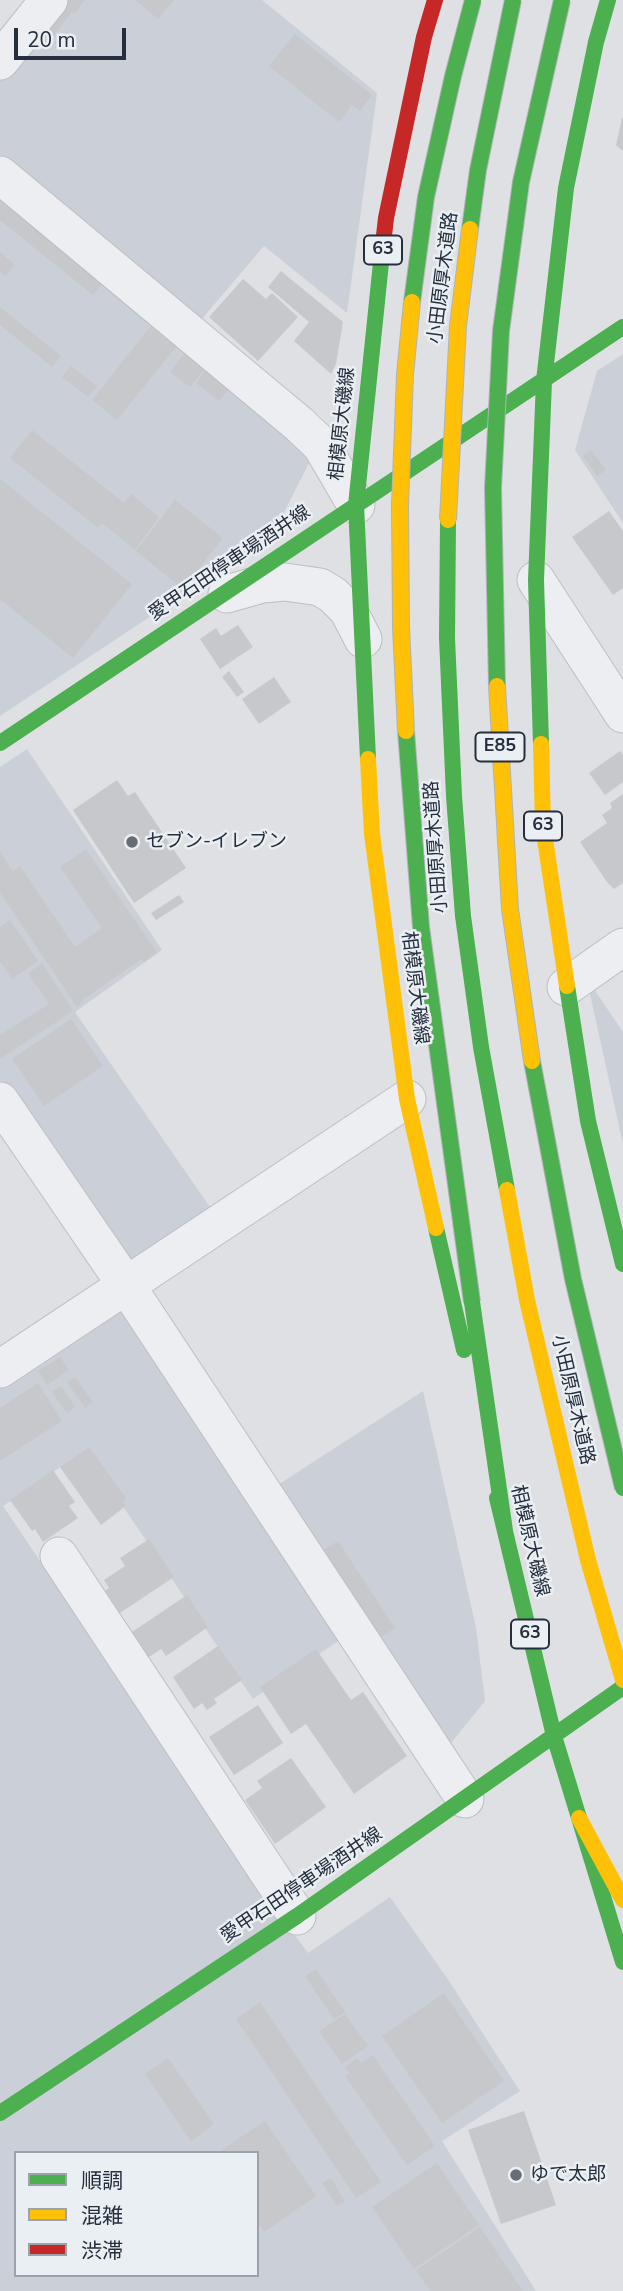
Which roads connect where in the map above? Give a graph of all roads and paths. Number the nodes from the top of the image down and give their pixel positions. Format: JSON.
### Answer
{"nodes":[{"id":1,"x":50,"y":0,"type":"edge"},
{"id":2,"x":435,"y":0,"type":"edge"},
{"id":3,"x":473,"y":0,"type":"edge"},
{"id":4,"x":513,"y":0,"type":"edge"},
{"id":5,"x":562,"y":0,"type":"edge"},
{"id":6,"x":608,"y":0,"type":"edge"},
{"id":7,"x":0,"y":61,"type":"edge"},
{"id":8,"x":0,"y":174,"type":"edge"},
{"id":9,"x":623,"y":327,"type":"edge"},
{"id":10,"x":544,"y":381,"type":"junction"},
{"id":11,"x":356,"y":505,"type":"junction"},
{"id":12,"x":536,"y":580,"type":"junction"},
{"id":13,"x":220,"y":596,"type":"junction"},
{"id":14,"x":363,"y":639,"type":"junction"},
{"id":15,"x":623,"y":714,"type":"edge"},
{"id":16,"x":0,"y":743,"type":"edge"},
{"id":17,"x":623,"y":947,"type":"edge"},
{"id":18,"x":566,"y":987,"type":"junction"},
{"id":19,"x":407,"y":1099,"type":"junction"},
{"id":20,"x":0,"y":1101,"type":"edge"},
{"id":21,"x":623,"y":1264,"type":"edge"},
{"id":22,"x":125,"y":1285,"type":"junction"},
{"id":23,"x":0,"y":1369,"type":"edge"},
{"id":24,"x":623,"y":1488,"type":"edge"},
{"id":25,"x":505,"y":1531,"type":"junction"},
{"id":26,"x":79,"y":1572,"type":"dead end"},
{"id":27,"x":623,"y":1680,"type":"edge"},
{"id":28,"x":623,"y":1687,"type":"edge"},
{"id":29,"x":554,"y":1736,"type":"junction"},
{"id":30,"x":465,"y":1799,"type":"junction"},
{"id":31,"x":579,"y":1818,"type":"junction"},
{"id":32,"x":623,"y":1900,"type":"edge"},
{"id":33,"x":297,"y":1916,"type":"junction"},
{"id":34,"x":623,"y":1962,"type":"edge"},
{"id":35,"x":0,"y":2113,"type":"edge"}],
"edges":[{"from":1,"to":7,"type":"street"},
{"from":2,"to":11,"type":"main road","name":"相模原大磯線","number":"63"},
{"from":3,"to":25,"type":"main road","bridge":true},
{"from":4,"to":27,"type":"main road","name":"小田原厚木道路","number":"E85","bridge":true},
{"from":5,"to":24,"type":"main road","name":"小田原厚木道路","number":"E85","bridge":true},
{"from":6,"to":10,"type":"main road","number":"63"},
{"from":8,"to":11,"type":"street"},
{"from":9,"to":10,"type":"main road","name":"愛甲石田停車場酒井線"},
{"from":10,"to":11,"type":"main road","name":"愛甲石田停車場酒井線"},
{"from":10,"to":12,"type":"main road","number":"63"},
{"from":11,"to":13,"type":"main road","name":"愛甲石田停車場酒井線"},
{"from":11,"to":14,"type":"main road","name":"相模原大磯線","number":"63"},
{"from":12,"to":15,"type":"street"},
{"from":12,"to":18,"type":"main road","number":"63"},
{"from":13,"to":14,"type":"street"},
{"from":13,"to":16,"type":"main road","name":"愛甲石田停車場酒井線"},
{"from":14,"to":19,"type":"main road","name":"相模原大磯線","number":"63"},
{"from":17,"to":18,"type":"street"},
{"from":18,"to":21,"type":"main road","number":"63"},
{"from":19,"to":22,"type":"street"},
{"from":19,"to":25,"type":"main road","name":"相模原大磯線","number":"63"},
{"from":20,"to":22,"type":"street"},
{"from":22,"to":23,"type":"street"},
{"from":22,"to":30,"type":"street"},
{"from":25,"to":29,"type":"main road","name":"相模原大磯線","number":"63"},
{"from":26,"to":33,"type":"street"},
{"from":28,"to":29,"type":"main road","name":"愛甲石田停車場酒井線"},
{"from":29,"to":30,"type":"main road","name":"愛甲石田停車場酒井線"},
{"from":29,"to":31,"type":"main road","name":"相模原大磯線","number":"63"},
{"from":30,"to":33,"type":"main road","name":"愛甲石田停車場酒井線"},
{"from":31,"to":32,"type":"main road"},
{"from":31,"to":34,"type":"main road","name":"相模原大磯線","number":"63"},
{"from":33,"to":35,"type":"main road","name":"愛甲石田停車場酒井線"}]}
